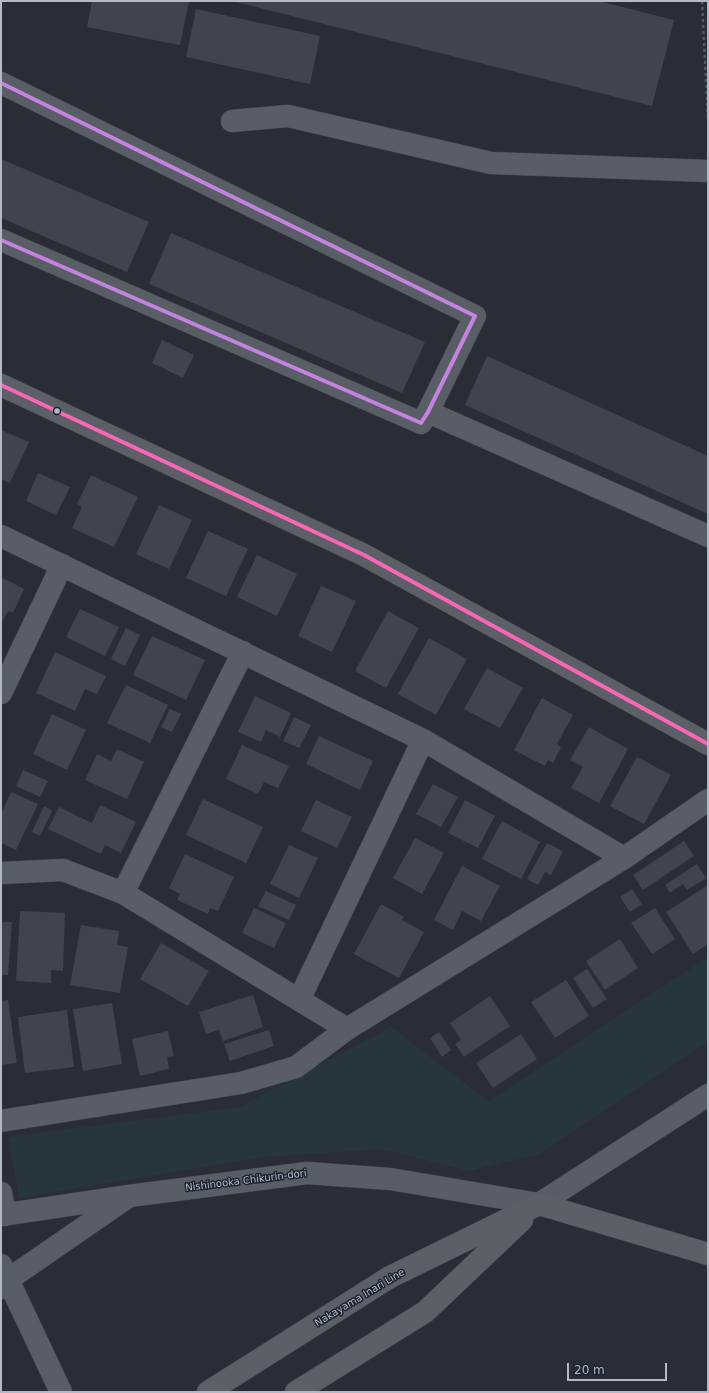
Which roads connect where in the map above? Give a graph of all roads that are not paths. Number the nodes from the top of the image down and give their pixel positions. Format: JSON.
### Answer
{"nodes":[{"id":1,"x":1,"y":83,"type":"edge"},
{"id":2,"x":232,"y":121,"type":"dead end"},
{"id":3,"x":708,"y":171,"type":"edge"},
{"id":4,"x":1,"y":240,"type":"edge"},
{"id":5,"x":1,"y":385,"type":"edge"},
{"id":6,"x":428,"y":412,"type":"junction"},
{"id":7,"x":1,"y":536,"type":"edge"},
{"id":8,"x":708,"y":536,"type":"edge"},
{"id":9,"x":62,"y":565,"type":"junction"},
{"id":10,"x":243,"y":652,"type":"junction"},
{"id":11,"x":1,"y":693,"type":"edge"},
{"id":12,"x":423,"y":740,"type":"junction"},
{"id":13,"x":708,"y":744,"type":"edge"},
{"id":14,"x":708,"y":800,"type":"edge"},
{"id":15,"x":624,"y":858,"type":"junction"},
{"id":16,"x":1,"y":873,"type":"edge"},
{"id":17,"x":123,"y":893,"type":"junction"},
{"id":18,"x":299,"y":1000,"type":"junction"},
{"id":19,"x":347,"y":1030,"type":"junction"},
{"id":20,"x":708,"y":1095,"type":"edge"},
{"id":21,"x":1,"y":1121,"type":"edge"},
{"id":22,"x":1,"y":1193,"type":"edge"},
{"id":23,"x":129,"y":1196,"type":"junction"},
{"id":24,"x":539,"y":1204,"type":"junction"},
{"id":25,"x":3,"y":1215,"type":"edge"},
{"id":26,"x":708,"y":1254,"type":"edge"},
{"id":27,"x":4,"y":1277,"type":"edge"},
{"id":28,"x":61,"y":1392,"type":"edge"},
{"id":29,"x":208,"y":1392,"type":"edge"},
{"id":30,"x":296,"y":1392,"type":"edge"}],
"edges":[{"from":1,"to":6,"type":"street"},
{"from":2,"to":3,"type":"street"},
{"from":4,"to":6,"type":"street"},
{"from":5,"to":13,"type":"main road"},
{"from":6,"to":8,"type":"street"},
{"from":7,"to":9,"type":"street"},
{"from":9,"to":10,"type":"street"},
{"from":9,"to":11,"type":"street"},
{"from":10,"to":12,"type":"street"},
{"from":10,"to":17,"type":"street"},
{"from":12,"to":15,"type":"street"},
{"from":12,"to":18,"type":"street"},
{"from":14,"to":15,"type":"street"},
{"from":15,"to":19,"type":"street"},
{"from":16,"to":17,"type":"street"},
{"from":17,"to":18,"type":"street"},
{"from":18,"to":19,"type":"street"},
{"from":19,"to":21,"type":"street"},
{"from":20,"to":24,"type":"street"},
{"from":22,"to":25,"type":"street"},
{"from":23,"to":24,"type":"street","name":"Nishinooka Chikurin-dori"},
{"from":23,"to":25,"type":"street","name":"Nishinooka Chikurin-dori"},
{"from":23,"to":27,"type":"street"},
{"from":24,"to":26,"type":"main road"},
{"from":24,"to":29,"type":"main road","name":"Nakayama Inari Line"},
{"from":24,"to":30,"type":"main road"},
{"from":27,"to":28,"type":"street"}]}
